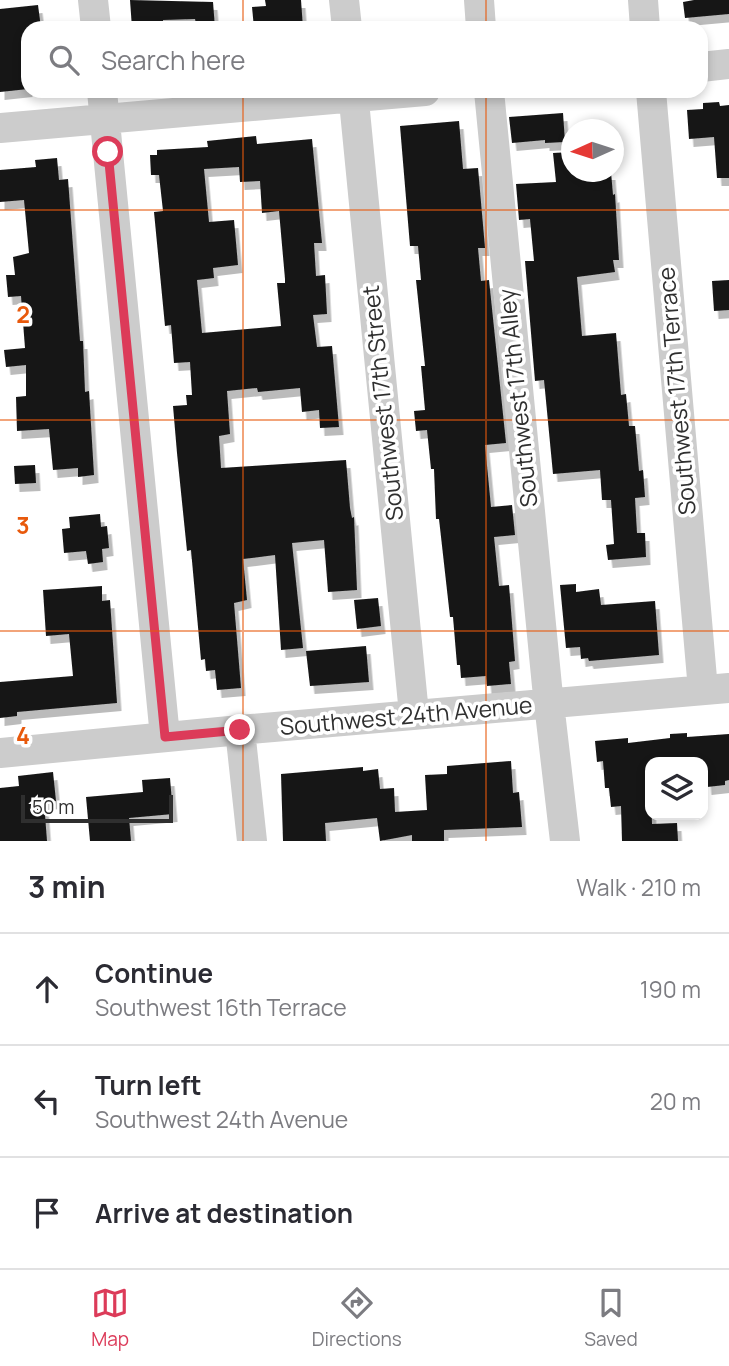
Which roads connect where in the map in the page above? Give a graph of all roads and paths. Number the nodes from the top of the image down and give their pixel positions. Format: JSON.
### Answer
{"nodes":[{"id":1,"x":93,"y":0,"type":"edge"},
{"id":2,"x":344,"y":0,"type":"edge"},
{"id":3,"x":478,"y":0,"type":"edge"},
{"id":4,"x":643,"y":0,"type":"edge"},
{"id":5,"x":95,"y":21,"type":"edge"},
{"id":6,"x":346,"y":21,"type":"edge"},
{"id":7,"x":480,"y":21,"type":"edge"},
{"id":8,"x":644,"y":21,"type":"edge"},
{"id":9,"x":729,"y":64,"type":"edge"},
{"id":10,"x":708,"y":66,"type":"edge"},
{"id":11,"x":262,"y":98,"type":"edge"},
{"id":12,"x":353,"y":98,"type":"edge"},
{"id":13,"x":490,"y":98,"type":"edge"},
{"id":14,"x":652,"y":98,"type":"edge"},
{"id":15,"x":104,"y":105,"type":"edge"},
{"id":16,"x":0,"y":128,"type":"edge"},
{"id":17,"x":716,"y":689,"type":"edge"},
{"id":18,"x":550,"y":704,"type":"junction"},
{"id":19,"x":414,"y":714,"type":"junction"},
{"id":20,"x":240,"y":730,"type":"junction"},
{"id":21,"x":165,"y":737,"type":"junction"},
{"id":22,"x":0,"y":753,"type":"edge"},
{"id":23,"x":251,"y":841,"type":"edge"},
{"id":24,"x":565,"y":841,"type":"edge"}],
"edges":[{"from":1,"to":5,"type":"street"},
{"from":2,"to":6,"type":"street"},
{"from":3,"to":7,"type":"street"},
{"from":4,"to":8,"type":"street"},
{"from":9,"to":10,"type":"street"},
{"from":11,"to":15,"type":"street"},
{"from":12,"to":19,"type":"street","name":"Southwest 17th Street"},
{"from":13,"to":18,"type":"street","name":"Southwest 17th Alley"},
{"from":14,"to":17,"type":"street","name":"Southwest 17th Terrace"},
{"from":15,"to":16,"type":"street"},
{"from":15,"to":21,"type":"street"},
{"from":17,"to":18,"type":"street","name":"Southwest 24th Avenue"},
{"from":18,"to":19,"type":"street","name":"Southwest 24th Avenue"},
{"from":18,"to":24,"type":"street"},
{"from":19,"to":20,"type":"street","name":"Southwest 24th Avenue"},
{"from":20,"to":21,"type":"street","name":"Southwest 24th Avenue"},
{"from":20,"to":23,"type":"street"},
{"from":21,"to":22,"type":"street","name":"Southwest 24th Avenue"}]}
